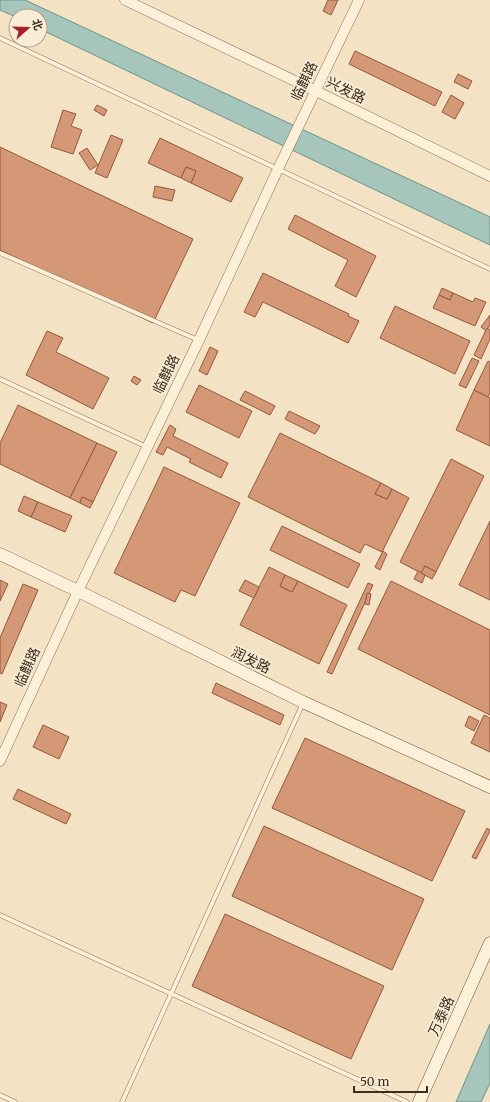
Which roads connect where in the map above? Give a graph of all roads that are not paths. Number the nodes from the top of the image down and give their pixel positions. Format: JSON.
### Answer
{"nodes":[{"id":1,"x":125,"y":0,"type":"edge"},
{"id":2,"x":359,"y":0,"type":"edge"},
{"id":3,"x":0,"y":38,"type":"edge"},
{"id":4,"x":316,"y":91,"type":"junction"},
{"id":5,"x":278,"y":169,"type":"junction"},
{"id":6,"x":490,"y":176,"type":"edge"},
{"id":7,"x":0,"y":253,"type":"edge"},
{"id":8,"x":490,"y":269,"type":"edge"},
{"id":9,"x":199,"y":340,"type":"junction"},
{"id":10,"x":0,"y":379,"type":"edge"},
{"id":11,"x":147,"y":447,"type":"junction"},
{"id":12,"x":0,"y":554,"type":"edge"},
{"id":13,"x":78,"y":591,"type":"junction"},
{"id":14,"x":303,"y":702,"type":"junction"},
{"id":15,"x":0,"y":761,"type":"edge"},
{"id":16,"x":490,"y":787,"type":"edge"},
{"id":17,"x":0,"y":915,"type":"edge"},
{"id":18,"x":490,"y":943,"type":"edge"},
{"id":19,"x":170,"y":993,"type":"junction"},
{"id":20,"x":0,"y":1095,"type":"edge"},
{"id":21,"x":15,"y":1102,"type":"edge"},
{"id":22,"x":122,"y":1102,"type":"edge"},
{"id":23,"x":407,"y":1102,"type":"edge"},
{"id":24,"x":419,"y":1102,"type":"edge"}],
"edges":[{"from":1,"to":4,"type":"street","name":"兴发路"},
{"from":2,"to":4,"type":"street","name":"临麒路"},
{"from":3,"to":5,"type":"lane"},
{"from":4,"to":5,"type":"street","name":"临麒路"},
{"from":4,"to":6,"type":"street","name":"兴发路"},
{"from":5,"to":8,"type":"lane"},
{"from":5,"to":9,"type":"street","name":"临麒路"},
{"from":7,"to":9,"type":"lane"},
{"from":9,"to":11,"type":"street","name":"临麒路"},
{"from":10,"to":11,"type":"lane"},
{"from":11,"to":13,"type":"street","name":"临麒路"},
{"from":12,"to":13,"type":"main road","name":"润发路"},
{"from":13,"to":14,"type":"main road","name":"润发路"},
{"from":13,"to":15,"type":"street","name":"临麒路"},
{"from":14,"to":16,"type":"main road","name":"润发路"},
{"from":14,"to":19,"type":"lane"},
{"from":17,"to":19,"type":"lane"},
{"from":18,"to":24,"type":"main road","name":"万泰路"},
{"from":19,"to":22,"type":"lane"},
{"from":19,"to":23,"type":"lane"},
{"from":20,"to":21,"type":"lane"}]}
